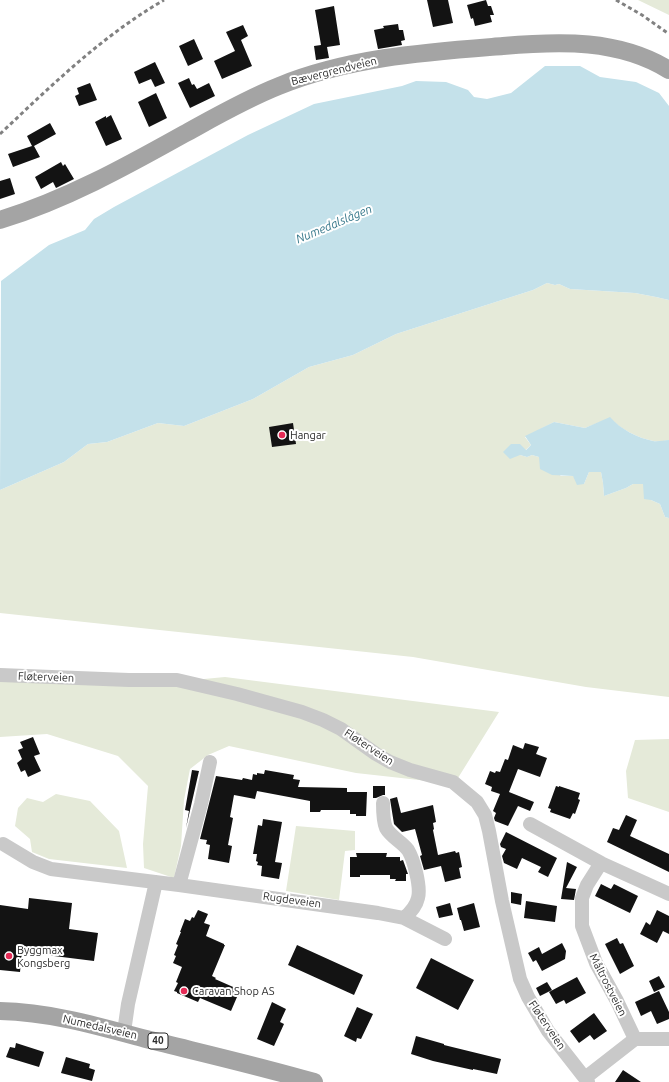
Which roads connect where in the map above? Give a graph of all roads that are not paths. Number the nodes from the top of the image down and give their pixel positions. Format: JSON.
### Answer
{"nodes":[{"id":1,"x":669,"y":70,"type":"edge"},
{"id":2,"x":0,"y":220,"type":"edge"},
{"id":3,"x":0,"y":675,"type":"edge"},
{"id":4,"x":210,"y":762,"type":"dead end"},
{"id":5,"x":383,"y":803,"type":"dead end"},
{"id":6,"x":530,"y":824,"type":"dead end"},
{"id":7,"x":3,"y":844,"type":"dead end"},
{"id":8,"x":601,"y":863,"type":"junction"},
{"id":9,"x":156,"y":882,"type":"junction"},
{"id":10,"x":179,"y":885,"type":"junction"},
{"id":11,"x":669,"y":894,"type":"edge"},
{"id":12,"x":404,"y":918,"type":"junction"},
{"id":13,"x":445,"y":939,"type":"dead end"},
{"id":14,"x":0,"y":1011,"type":"edge"},
{"id":15,"x":124,"y":1032,"type":"junction"},
{"id":16,"x":635,"y":1039,"type":"junction"},
{"id":17,"x":669,"y":1039,"type":"edge"},
{"id":18,"x":586,"y":1080,"type":"edge"},
{"id":19,"x":314,"y":1082,"type":"edge"}],
"edges":[{"from":1,"to":2,"type":"main road","name":"Bævergrendveien"},
{"from":3,"to":18,"type":"street","name":"Fløterveien"},
{"from":4,"to":10,"type":"street"},
{"from":5,"to":12,"type":"street"},
{"from":6,"to":8,"type":"street"},
{"from":7,"to":9,"type":"street","name":"Rugdeveien"},
{"from":8,"to":11,"type":"street"},
{"from":8,"to":16,"type":"street","name":"Måltrostveien"},
{"from":9,"to":10,"type":"street","name":"Rugdeveien"},
{"from":9,"to":15,"type":"street"},
{"from":10,"to":12,"type":"street","name":"Rugdeveien"},
{"from":12,"to":13,"type":"street","name":"Rugdeveien"},
{"from":14,"to":15,"type":"main road","name":"Numedalsveien","number":"40"},
{"from":15,"to":19,"type":"main road","name":"Numedalsveien","number":"40"},
{"from":16,"to":17,"type":"street"},
{"from":16,"to":18,"type":"street"}]}
